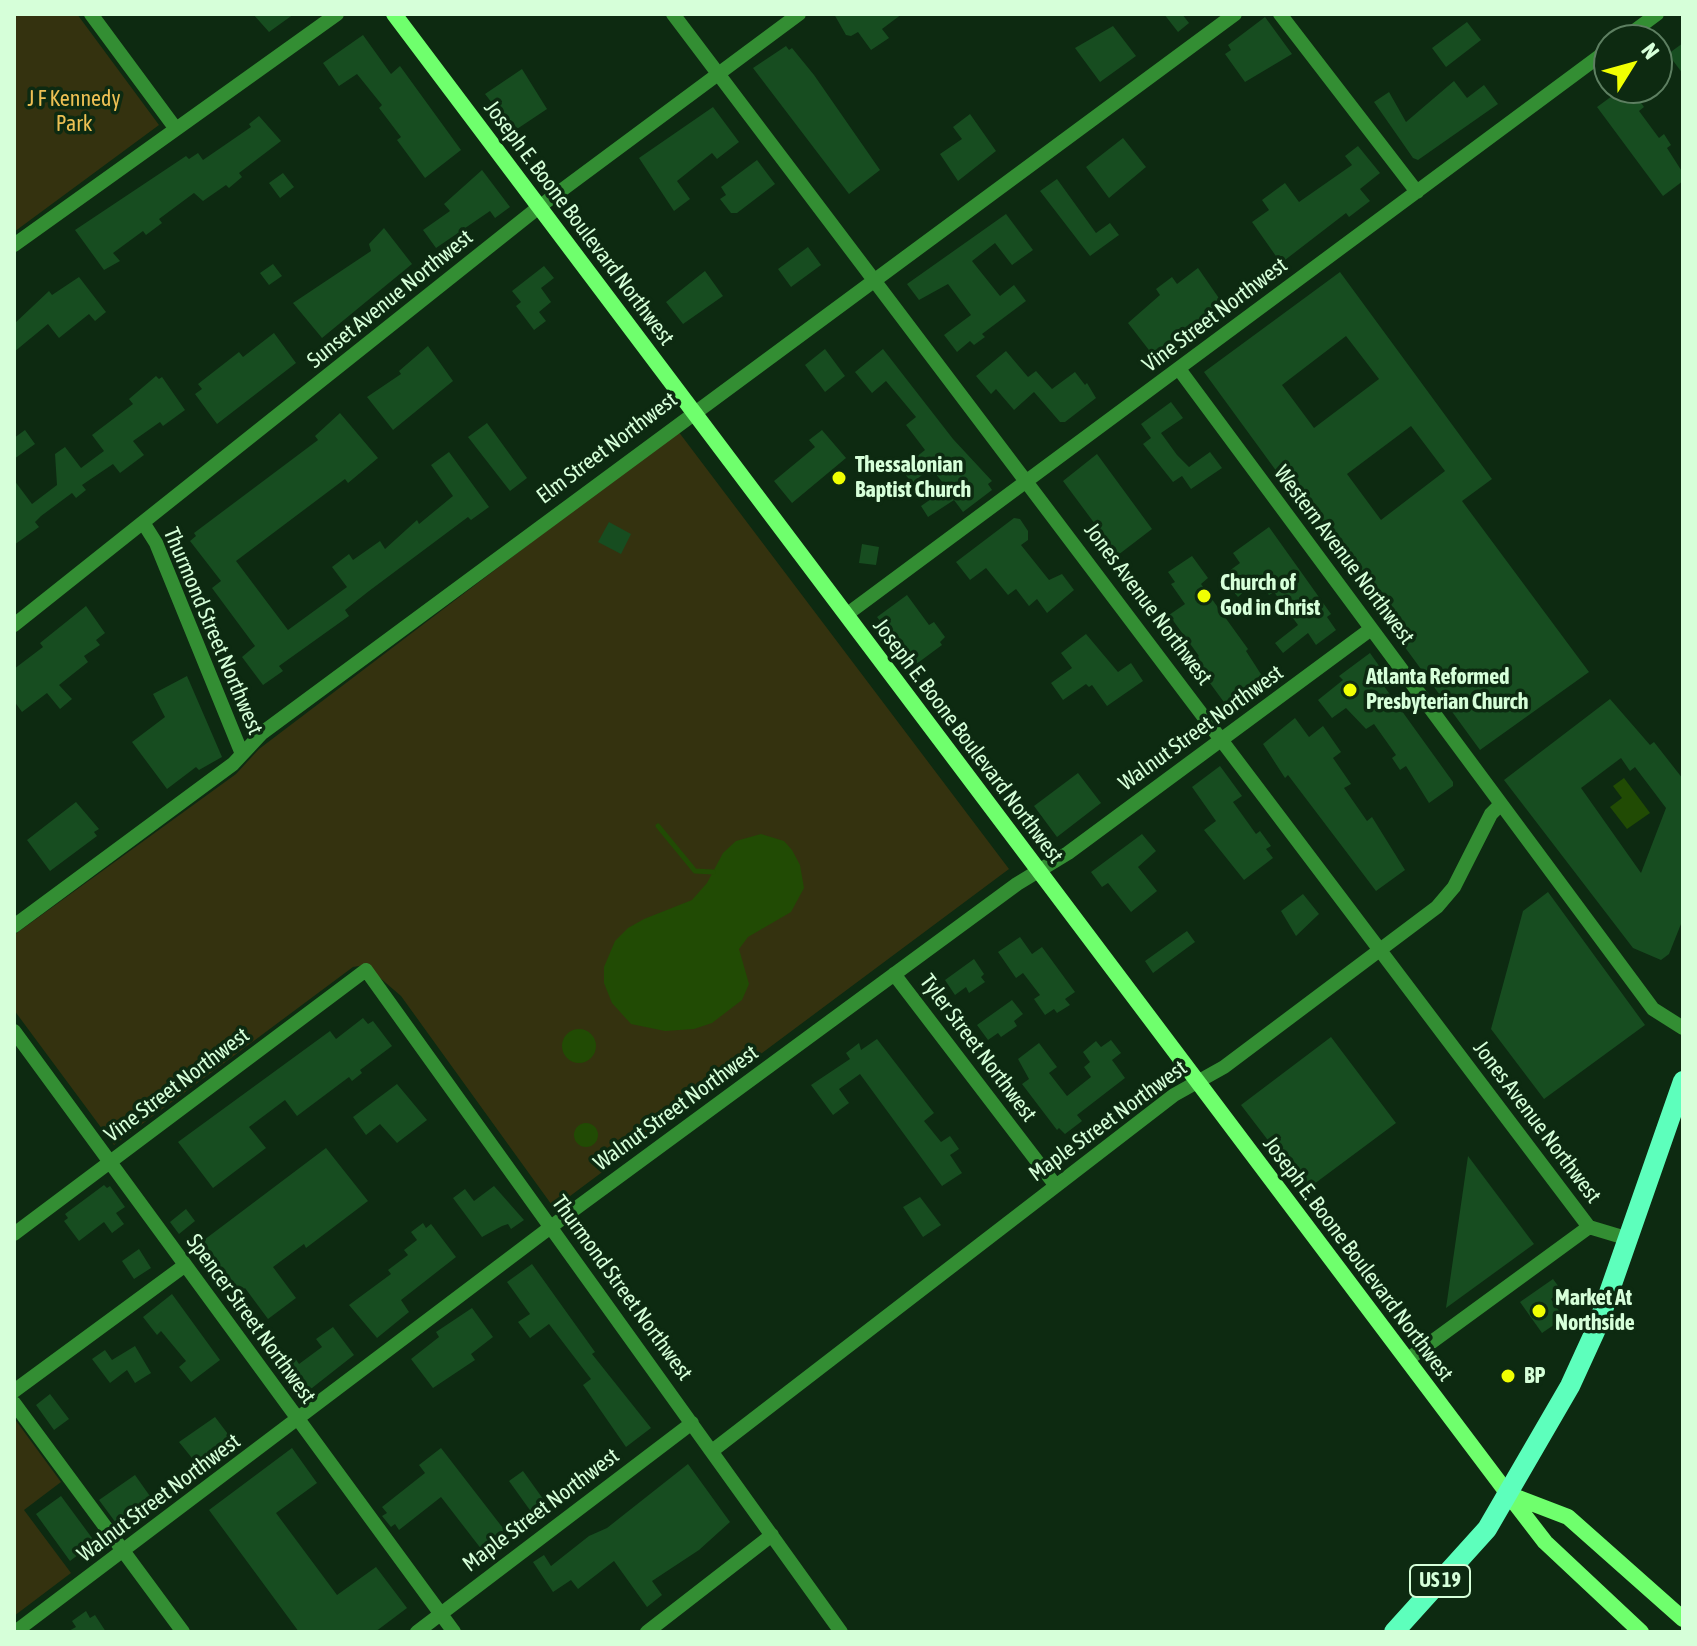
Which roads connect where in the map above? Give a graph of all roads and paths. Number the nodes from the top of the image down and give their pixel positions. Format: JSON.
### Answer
{"nodes":[{"id":1,"x":91,"y":14,"type":"edge"},
{"id":2,"x":337,"y":14,"type":"edge"},
{"id":3,"x":394,"y":14,"type":"edge"},
{"id":4,"x":673,"y":14,"type":"edge"},
{"id":5,"x":799,"y":14,"type":"edge"},
{"id":6,"x":1235,"y":14,"type":"edge"},
{"id":7,"x":1280,"y":14,"type":"edge"},
{"id":8,"x":1593,"y":61,"type":"edge"},
{"id":9,"x":717,"y":73,"type":"junction"},
{"id":10,"x":176,"y":129,"type":"junction"},
{"id":11,"x":1417,"y":192,"type":"junction"},
{"id":12,"x":539,"y":207,"type":"junction"},
{"id":13,"x":14,"y":245,"type":"edge"},
{"id":14,"x":875,"y":282,"type":"junction"},
{"id":15,"x":1179,"y":369,"type":"junction"},
{"id":16,"x":693,"y":412,"type":"junction"},
{"id":17,"x":1028,"y":482,"type":"junction"},
{"id":18,"x":144,"y":524,"type":"junction"},
{"id":19,"x":846,"y":615,"type":"junction"},
{"id":20,"x":14,"y":625,"type":"edge"},
{"id":21,"x":1371,"y":629,"type":"junction"},
{"id":22,"x":1223,"y":739,"type":"junction"},
{"id":23,"x":242,"y":754,"type":"junction"},
{"id":24,"x":1501,"y":804,"type":"junction"},
{"id":25,"x":1038,"y":871,"type":"junction"},
{"id":26,"x":14,"y":926,"type":"edge"},
{"id":27,"x":1381,"y":950,"type":"junction"},
{"id":28,"x":366,"y":970,"type":"joint"},
{"id":29,"x":894,"y":974,"type":"junction"},
{"id":30,"x":1683,"y":1028,"type":"edge"},
{"id":31,"x":14,"y":1031,"type":"edge"},
{"id":32,"x":1683,"y":1081,"type":"edge"},
{"id":33,"x":1197,"y":1082,"type":"junction"},
{"id":34,"x":110,"y":1162,"type":"junction"},
{"id":35,"x":1056,"y":1186,"type":"junction"},
{"id":36,"x":551,"y":1227,"type":"junction"},
{"id":37,"x":1589,"y":1227,"type":"junction"},
{"id":38,"x":14,"y":1234,"type":"edge"},
{"id":39,"x":1629,"y":1239,"type":"junction"},
{"id":40,"x":184,"y":1266,"type":"junction"},
{"id":41,"x":1407,"y":1360,"type":"junction"},
{"id":42,"x":14,"y":1391,"type":"edge"},
{"id":43,"x":14,"y":1403,"type":"edge"},
{"id":44,"x":298,"y":1420,"type":"junction"},
{"id":45,"x":692,"y":1423,"type":"junction"},
{"id":46,"x":712,"y":1451,"type":"junction"},
{"id":47,"x":1508,"y":1494,"type":"junction"},
{"id":48,"x":772,"y":1535,"type":"junction"},
{"id":49,"x":124,"y":1552,"type":"junction"},
{"id":50,"x":441,"y":1614,"type":"junction"},
{"id":51,"x":1683,"y":1619,"type":"edge"},
{"id":52,"x":15,"y":1632,"type":"edge"},
{"id":53,"x":183,"y":1632,"type":"edge"},
{"id":54,"x":417,"y":1632,"type":"edge"},
{"id":55,"x":454,"y":1632,"type":"edge"},
{"id":56,"x":647,"y":1632,"type":"edge"},
{"id":57,"x":841,"y":1632,"type":"edge"},
{"id":58,"x":1394,"y":1632,"type":"edge"},
{"id":59,"x":1641,"y":1632,"type":"edge"}],
"edges":[{"from":1,"to":10,"type":"street"},
{"from":2,"to":10,"type":"street"},
{"from":3,"to":12,"type":"main road","name":"Joseph E. Boone Boulevard Northwest"},
{"from":4,"to":9,"type":"street","name":"Jones Avenue Northwest"},
{"from":5,"to":9,"type":"street","name":"Sunset Avenue Northwest"},
{"from":6,"to":14,"type":"street","name":"Elm Street Northwest"},
{"from":7,"to":11,"type":"street"},
{"from":8,"to":11,"type":"street","name":"Vine Street Northwest"},
{"from":9,"to":12,"type":"street","name":"Sunset Avenue Northwest"},
{"from":9,"to":14,"type":"street","name":"Jones Avenue Northwest"},
{"from":10,"to":13,"type":"street"},
{"from":11,"to":15,"type":"street","name":"Vine Street Northwest"},
{"from":12,"to":16,"type":"main road","name":"Joseph E. Boone Boulevard Northwest"},
{"from":12,"to":18,"type":"street","name":"Sunset Avenue Northwest"},
{"from":14,"to":16,"type":"street","name":"Elm Street Northwest"},
{"from":14,"to":17,"type":"street","name":"Jones Avenue Northwest"},
{"from":15,"to":17,"type":"street","name":"Vine Street Northwest"},
{"from":15,"to":21,"type":"street","name":"Western Avenue Northwest"},
{"from":16,"to":19,"type":"main road","name":"Joseph E. Boone Boulevard Northwest"},
{"from":16,"to":23,"type":"street","name":"Elm Street Northwest"},
{"from":17,"to":19,"type":"street","name":"Vine Street Northwest"},
{"from":17,"to":22,"type":"street","name":"Jones Avenue Northwest"},
{"from":18,"to":20,"type":"street","name":"Sunset Avenue Northwest"},
{"from":18,"to":23,"type":"street","name":"Thurmond Street Northwest"},
{"from":19,"to":25,"type":"main road","name":"Joseph E. Boone Boulevard Northwest"},
{"from":21,"to":22,"type":"street","name":"Walnut Street Northwest"},
{"from":21,"to":24,"type":"street","name":"Western Avenue Northwest"},
{"from":22,"to":25,"type":"street","name":"Walnut Street Northwest"},
{"from":22,"to":27,"type":"street","name":"Jones Avenue Northwest"},
{"from":23,"to":26,"type":"street","name":"Elm Street Northwest"},
{"from":24,"to":27,"type":"street","name":"Maple Street Northwest"},
{"from":24,"to":30,"type":"street","name":"Western Avenue Northwest"},
{"from":25,"to":29,"type":"street","name":"Walnut Street Northwest"},
{"from":25,"to":33,"type":"main road","name":"Joseph E. Boone Boulevard Northwest"},
{"from":27,"to":33,"type":"street","name":"Maple Street Northwest"},
{"from":27,"to":37,"type":"street","name":"Jones Avenue Northwest"},
{"from":28,"to":34,"type":"street","name":"Vine Street Northwest"},
{"from":28,"to":36,"type":"street","name":"Thurmond Street Northwest"},
{"from":29,"to":35,"type":"street","name":"Tyler Street Northwest"},
{"from":29,"to":36,"type":"street","name":"Walnut Street Northwest"},
{"from":31,"to":34,"type":"street","name":"Spencer Street Northwest"},
{"from":32,"to":39,"type":"main road","number":"US 19"},
{"from":33,"to":35,"type":"street","name":"Maple Street Northwest"},
{"from":33,"to":41,"type":"main road","name":"Joseph E. Boone Boulevard Northwest"},
{"from":34,"to":38,"type":"street","name":"Vine Street Northwest"},
{"from":34,"to":40,"type":"street","name":"Spencer Street Northwest"},
{"from":35,"to":46,"type":"street","name":"Maple Street Northwest"},
{"from":36,"to":44,"type":"street","name":"Walnut Street Northwest"},
{"from":36,"to":45,"type":"street","name":"Thurmond Street Northwest"},
{"from":37,"to":39,"type":"street","name":"Jones Avenue Northwest"},
{"from":37,"to":41,"type":"street"},
{"from":39,"to":47,"type":"main road","number":"US 19"},
{"from":40,"to":42,"type":"street"},
{"from":40,"to":44,"type":"street","name":"Spencer Street Northwest"},
{"from":41,"to":47,"type":"main road","name":"Joseph E. Boone Boulevard Northwest"},
{"from":43,"to":49,"type":"street"},
{"from":44,"to":49,"type":"street","name":"Walnut Street Northwest"},
{"from":44,"to":50,"type":"street","name":"Spencer Street Northwest"},
{"from":45,"to":46,"type":"street","name":"Thurmond Street Northwest"},
{"from":45,"to":50,"type":"street","name":"Maple Street Northwest"},
{"from":46,"to":48,"type":"street","name":"Thurmond Street Northwest"},
{"from":47,"to":51,"type":"main road"},
{"from":47,"to":58,"type":"main road","number":"US 19"},
{"from":47,"to":59,"type":"main road","name":"Joseph E. Boone Boulevard Northwest"},
{"from":48,"to":56,"type":"street"},
{"from":48,"to":57,"type":"street","name":"Thurmond Street Northwest"},
{"from":49,"to":52,"type":"street","name":"Walnut Street Northwest"},
{"from":49,"to":53,"type":"street"},
{"from":50,"to":54,"type":"street","name":"Maple Street Northwest"},
{"from":50,"to":55,"type":"street","name":"Spencer Street Northwest"}]}
